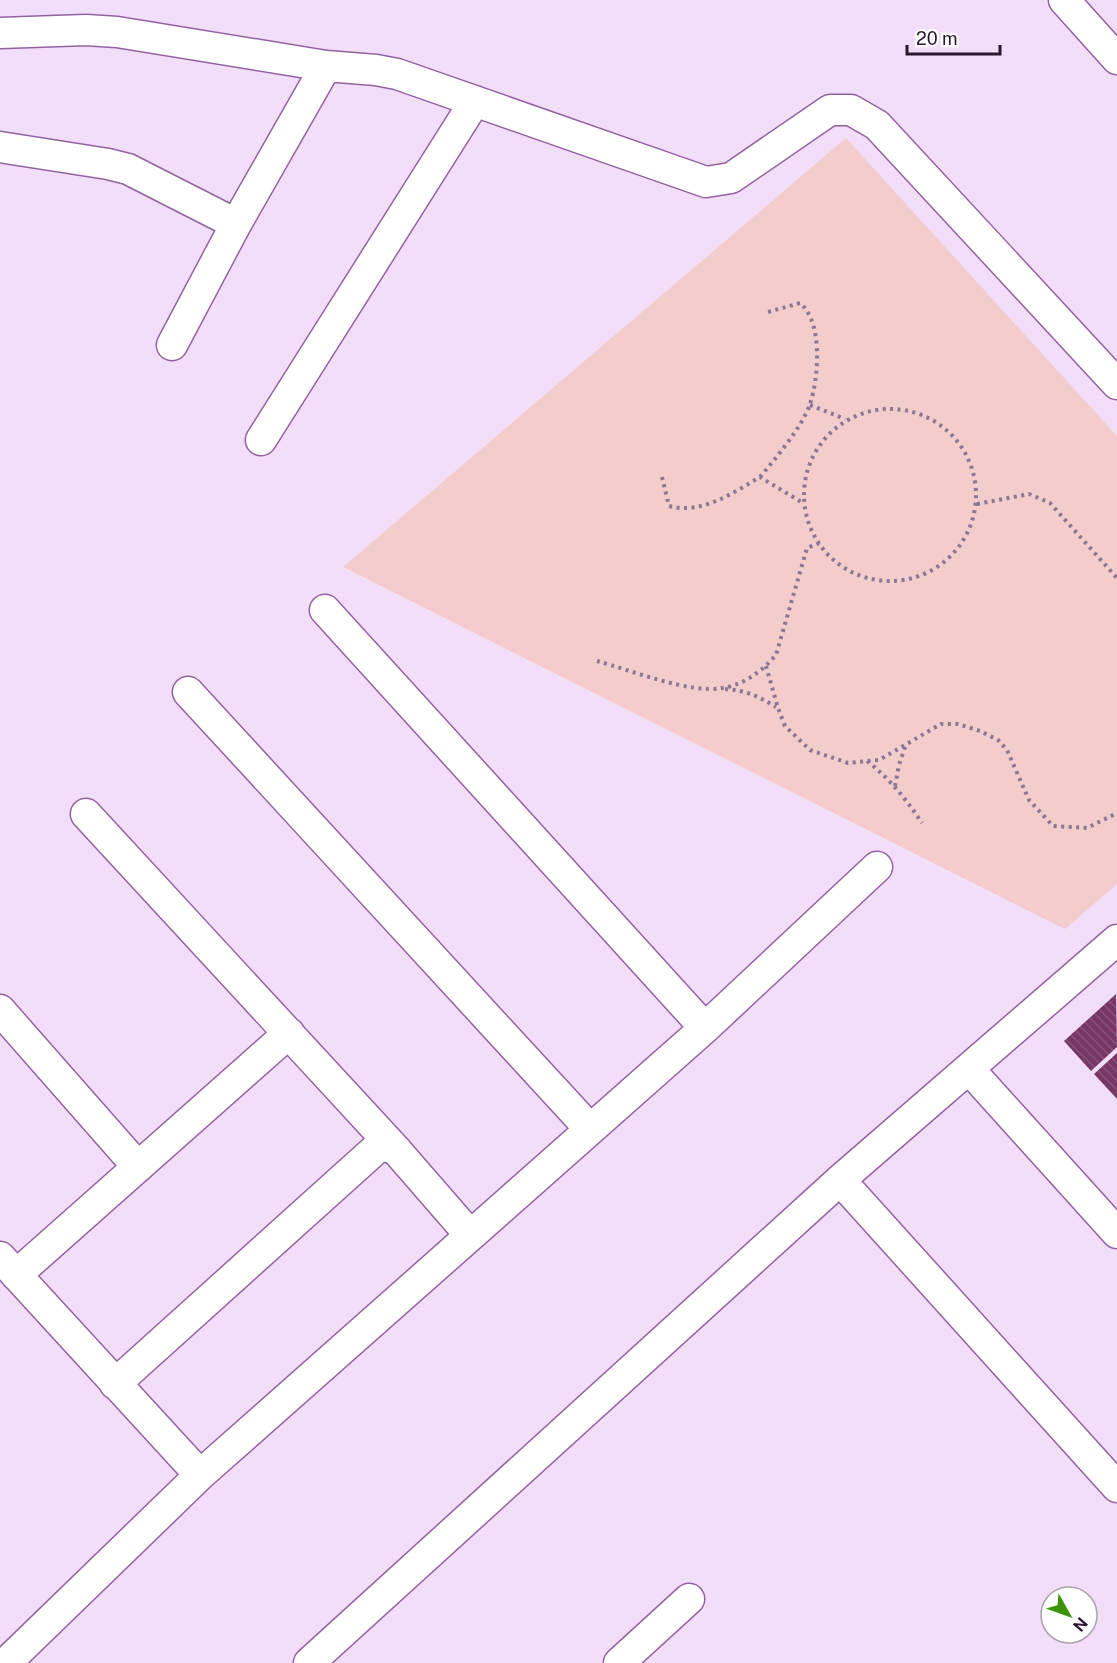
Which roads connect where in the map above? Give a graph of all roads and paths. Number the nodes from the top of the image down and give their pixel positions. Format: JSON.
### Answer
{"nodes":[{"id":1,"x":1064,"y":0,"type":"edge"},
{"id":2,"x":0,"y":33,"type":"edge"},
{"id":3,"x":1117,"y":59,"type":"edge"},
{"id":4,"x":326,"y":66,"type":"junction"},
{"id":5,"x":475,"y":100,"type":"junction"},
{"id":6,"x":0,"y":147,"type":"edge"},
{"id":7,"x":236,"y":224,"type":"junction"},
{"id":8,"x":768,"y":312,"type":"dead end"},
{"id":9,"x":172,"y":345,"type":"dead end"},
{"id":10,"x":1117,"y":384,"type":"edge"},
{"id":11,"x":810,"y":405,"type":"junction"},
{"id":12,"x":846,"y":419,"type":"junction"},
{"id":13,"x":261,"y":440,"type":"dead end"},
{"id":14,"x":662,"y":477,"type":"dead end"},
{"id":15,"x":760,"y":477,"type":"junction"},
{"id":16,"x":804,"y":503,"type":"junction"},
{"id":17,"x":977,"y":504,"type":"junction"},
{"id":18,"x":819,"y":543,"type":"junction"},
{"id":19,"x":1117,"y":578,"type":"edge"},
{"id":20,"x":325,"y":610,"type":"dead end"},
{"id":21,"x":597,"y":661,"type":"dead end"},
{"id":22,"x":766,"y":666,"type":"junction"},
{"id":23,"x":722,"y":689,"type":"junction"},
{"id":24,"x":188,"y":692,"type":"dead end"},
{"id":25,"x":778,"y":708,"type":"junction"},
{"id":26,"x":906,"y":743,"type":"junction"},
{"id":27,"x":866,"y":761,"type":"junction"},
{"id":28,"x":895,"y":786,"type":"junction"},
{"id":29,"x":86,"y":813,"type":"dead end"},
{"id":30,"x":1117,"y":813,"type":"edge"},
{"id":31,"x":922,"y":823,"type":"dead end"},
{"id":32,"x":877,"y":867,"type":"dead end"},
{"id":33,"x":1117,"y":942,"type":"edge"},
{"id":34,"x":0,"y":1011,"type":"edge"},
{"id":35,"x":705,"y":1028,"type":"junction"},
{"id":36,"x":288,"y":1033,"type":"junction"},
{"id":37,"x":969,"y":1069,"type":"junction"},
{"id":38,"x":590,"y":1129,"type":"junction"},
{"id":39,"x":397,"y":1150,"type":"junction"},
{"id":40,"x":138,"y":1167,"type":"junction"},
{"id":41,"x":840,"y":1180,"type":"junction"},
{"id":42,"x":1117,"y":1233,"type":"edge"},
{"id":43,"x":470,"y":1235,"type":"junction"},
{"id":44,"x":8,"y":1266,"type":"edge"},
{"id":45,"x":116,"y":1384,"type":"junction"},
{"id":46,"x":200,"y":1475,"type":"junction"},
{"id":47,"x":1117,"y":1486,"type":"edge"},
{"id":48,"x":689,"y":1599,"type":"dead end"},
{"id":49,"x":6,"y":1663,"type":"edge"},
{"id":50,"x":309,"y":1663,"type":"edge"},
{"id":51,"x":619,"y":1663,"type":"edge"}],
"edges":[{"from":1,"to":3,"type":"street"},
{"from":2,"to":4,"type":"street"},
{"from":4,"to":5,"type":"street"},
{"from":4,"to":7,"type":"street"},
{"from":5,"to":10,"type":"street"},
{"from":5,"to":13,"type":"street"},
{"from":6,"to":7,"type":"street"},
{"from":7,"to":9,"type":"street"},
{"from":8,"to":11,"type":"path"},
{"from":11,"to":12,"type":"path"},
{"from":11,"to":15,"type":"path"},
{"from":12,"to":16,"type":"path"},
{"from":12,"to":17,"type":"path"},
{"from":14,"to":15,"type":"path"},
{"from":15,"to":16,"type":"path"},
{"from":16,"to":18,"type":"path"},
{"from":17,"to":18,"type":"path"},
{"from":17,"to":19,"type":"path"},
{"from":18,"to":22,"type":"path"},
{"from":20,"to":35,"type":"street"},
{"from":21,"to":23,"type":"path"},
{"from":22,"to":23,"type":"path"},
{"from":22,"to":25,"type":"path"},
{"from":23,"to":25,"type":"path"},
{"from":24,"to":38,"type":"street"},
{"from":25,"to":27,"type":"path"},
{"from":26,"to":27,"type":"path"},
{"from":26,"to":28,"type":"path"},
{"from":26,"to":30,"type":"path"},
{"from":27,"to":28,"type":"path"},
{"from":28,"to":31,"type":"path"},
{"from":29,"to":36,"type":"street"},
{"from":32,"to":35,"type":"street"},
{"from":33,"to":37,"type":"street"},
{"from":34,"to":40,"type":"street"},
{"from":35,"to":38,"type":"street"},
{"from":36,"to":39,"type":"street"},
{"from":36,"to":40,"type":"street"},
{"from":37,"to":41,"type":"street"},
{"from":37,"to":42,"type":"street"},
{"from":38,"to":43,"type":"street"},
{"from":39,"to":43,"type":"street"},
{"from":39,"to":45,"type":"street"},
{"from":40,"to":44,"type":"street"},
{"from":41,"to":47,"type":"street"},
{"from":41,"to":50,"type":"street"},
{"from":43,"to":46,"type":"street"},
{"from":44,"to":45,"type":"street"},
{"from":45,"to":46,"type":"street"},
{"from":46,"to":49,"type":"street"},
{"from":48,"to":51,"type":"street"}]}
